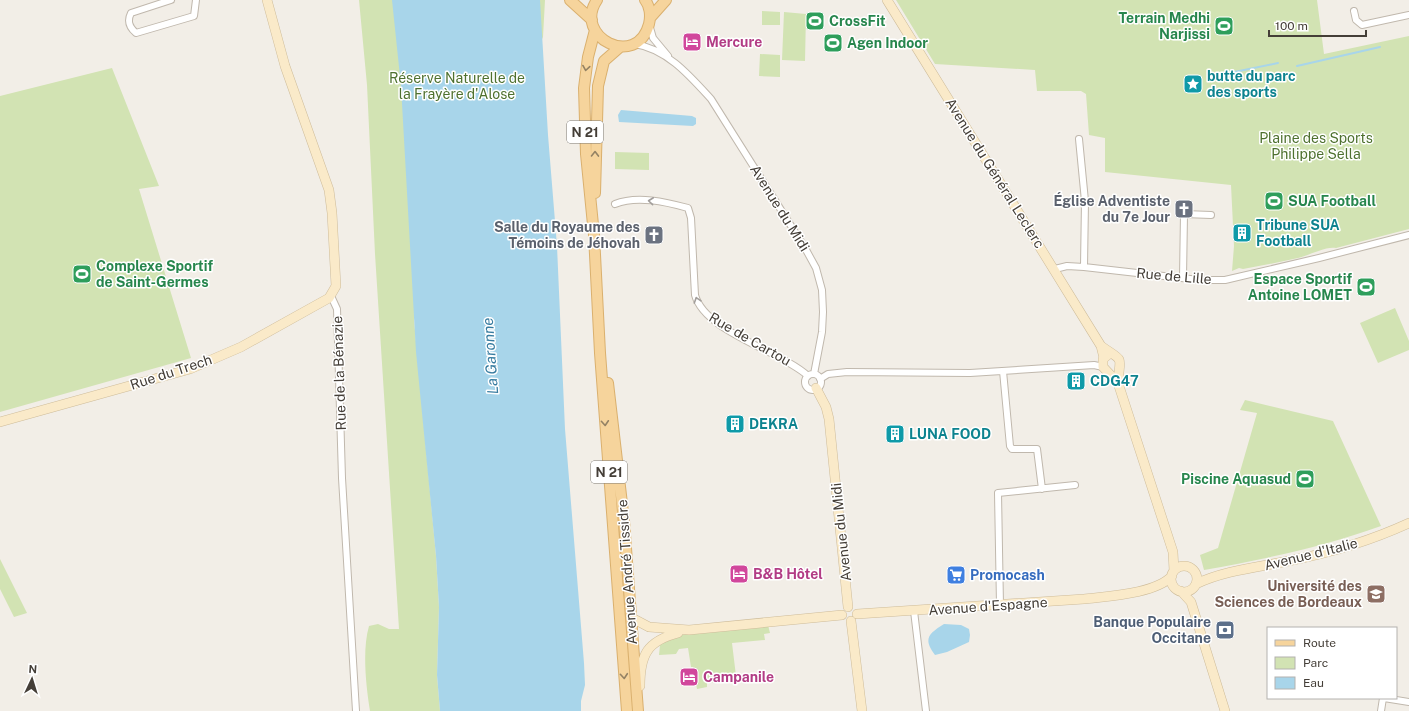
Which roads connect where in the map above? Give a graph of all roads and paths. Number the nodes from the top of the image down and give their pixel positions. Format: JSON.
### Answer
{"nodes":[{"id":1,"x":171,"y":0,"type":"edge"},
{"id":2,"x":196,"y":0,"type":"edge"},
{"id":3,"x":267,"y":0,"type":"edge"},
{"id":4,"x":570,"y":0,"type":"edge"},
{"id":5,"x":597,"y":0,"type":"edge"},
{"id":6,"x":645,"y":0,"type":"edge"},
{"id":7,"x":666,"y":0,"type":"edge"},
{"id":8,"x":887,"y":0,"type":"edge"},
{"id":9,"x":1354,"y":11,"type":"dead end"},
{"id":10,"x":1409,"y":14,"type":"edge"},
{"id":11,"x":650,"y":21,"type":"junction"},
{"id":12,"x":593,"y":25,"type":"junction"},
{"id":13,"x":635,"y":44,"type":"junction"},
{"id":14,"x":620,"y":47,"type":"junction"},
{"id":15,"x":676,"y":65,"type":"junction"},
{"id":16,"x":1079,"y":139,"type":"dead end"},
{"id":17,"x":615,"y":204,"type":"dead end"},
{"id":18,"x":1211,"y":215,"type":"dead end"},
{"id":19,"x":1409,"y":235,"type":"edge"},
{"id":20,"x":594,"y":236,"type":"junction"},
{"id":21,"x":1084,"y":267,"type":"junction"},
{"id":22,"x":1055,"y":270,"type":"junction"},
{"id":23,"x":1183,"y":278,"type":"junction"},
{"id":24,"x":331,"y":296,"type":"junction"},
{"id":25,"x":598,"y":314,"type":"junction"},
{"id":26,"x":1106,"y":362,"type":"junction"},
{"id":27,"x":1119,"y":369,"type":"junction"},
{"id":28,"x":1003,"y":371,"type":"junction"},
{"id":29,"x":811,"y":375,"type":"junction"},
{"id":30,"x":820,"y":379,"type":"junction"},
{"id":31,"x":1118,"y":383,"type":"junction"},
{"id":32,"x":816,"y":388,"type":"junction"},
{"id":33,"x":0,"y":422,"type":"edge"},
{"id":34,"x":1075,"y":485,"type":"dead end"},
{"id":35,"x":1042,"y":489,"type":"junction"},
{"id":36,"x":1409,"y":523,"type":"edge"},
{"id":37,"x":1174,"y":556,"type":"junction"},
{"id":38,"x":1190,"y":568,"type":"junction"},
{"id":39,"x":1173,"y":574,"type":"junction"},
{"id":40,"x":1210,"y":577,"type":"junction"},
{"id":41,"x":1193,"y":586,"type":"junction"},
{"id":42,"x":1150,"y":588,"type":"junction"},
{"id":43,"x":1179,"y":590,"type":"junction"},
{"id":44,"x":1191,"y":602,"type":"junction"},
{"id":45,"x":1000,"y":605,"type":"junction"},
{"id":46,"x":848,"y":607,"type":"junction"},
{"id":47,"x":914,"y":611,"type":"junction"},
{"id":48,"x":842,"y":615,"type":"junction"},
{"id":49,"x":632,"y":618,"type":"junction"},
{"id":50,"x":854,"y":618,"type":"junction"},
{"id":51,"x":689,"y":630,"type":"junction"},
{"id":52,"x":1384,"y":699,"type":"edge"},
{"id":53,"x":1390,"y":699,"type":"edge"},
{"id":54,"x":1409,"y":702,"type":"edge"},
{"id":55,"x":356,"y":711,"type":"edge"},
{"id":56,"x":627,"y":711,"type":"edge"},
{"id":57,"x":639,"y":711,"type":"edge"},
{"id":58,"x":862,"y":711,"type":"edge"},
{"id":59,"x":926,"y":711,"type":"edge"},
{"id":60,"x":1225,"y":711,"type":"edge"},
{"id":61,"x":1381,"y":711,"type":"edge"}],
"edges":[{"from":1,"to":2,"type":"street"},
{"from":3,"to":24,"type":"street","name":"Rue de la Bénazie"},
{"from":4,"to":12,"type":"main road"},
{"from":5,"to":12,"type":"main road","name":"Avenue André Tissidre"},
{"from":6,"to":11,"type":"main road"},
{"from":7,"to":11,"type":"main road"},
{"from":8,"to":22,"type":"street","name":"Avenue du Général Leclerc"},
{"from":9,"to":10,"type":"street"},
{"from":11,"to":13,"type":"main road"},
{"from":11,"to":15,"type":"street","name":"Avenue du Midi"},
{"from":12,"to":14,"type":"main road"},
{"from":12,"to":20,"type":"main road","name":"Avenue André Tissidre","number":"N 21","one_way":true},
{"from":13,"to":14,"type":"main road"},
{"from":13,"to":15,"type":"street","name":"Avenue du Midi"},
{"from":20,"to":14,"type":"main road","name":"Avenue André Tissidre","number":"N 21","one_way":true},
{"from":15,"to":29,"type":"street","name":"Avenue du Midi"},
{"from":16,"to":21,"type":"street"},
{"from":29,"to":17,"type":"street","name":"Rue de Cartou","one_way":true},
{"from":18,"to":23,"type":"street"},
{"from":19,"to":23,"type":"street","name":"Rue de Lille"},
{"from":20,"to":25,"type":"main road","name":"Avenue André Tissidre"},
{"from":21,"to":22,"type":"street","name":"Rue de Lille"},
{"from":21,"to":23,"type":"street","name":"Rue de Lille"},
{"from":22,"to":26,"type":"street","name":"Avenue du Général Leclerc"},
{"from":24,"to":33,"type":"street","name":"Rue du Trech"},
{"from":24,"to":55,"type":"street","name":"Rue de la Bénazie"},
{"from":25,"to":49,"type":"main road","name":"Avenue André Tissidre","number":"N 21"},
{"from":25,"to":56,"type":"main road","name":"Avenue André Tissidre","number":"N 21","one_way":true},
{"from":26,"to":27,"type":"street"},
{"from":26,"to":27,"type":"street"},
{"from":26,"to":28,"type":"street"},
{"from":26,"to":31,"type":"street","name":"Avenue du Général Leclerc"},
{"from":27,"to":31,"type":"street","name":"Avenue du Général Leclerc"},
{"from":28,"to":30,"type":"street"},
{"from":28,"to":35,"type":"street"},
{"from":29,"to":30,"type":"street"},
{"from":29,"to":32,"type":"street"},
{"from":30,"to":32,"type":"street"},
{"from":31,"to":37,"type":"street","name":"Avenue du Général Leclerc"},
{"from":32,"to":46,"type":"street","name":"Avenue du Midi"},
{"from":34,"to":35,"type":"street"},
{"from":35,"to":45,"type":"street"},
{"from":36,"to":40,"type":"street","name":"Avenue d'Italie"},
{"from":37,"to":38,"type":"street"},
{"from":37,"to":39,"type":"street","name":"Avenue du Général Leclerc"},
{"from":38,"to":39,"type":"street"},
{"from":38,"to":40,"type":"street"},
{"from":38,"to":41,"type":"street"},
{"from":39,"to":42,"type":"street"},
{"from":39,"to":43,"type":"street"},
{"from":40,"to":41,"type":"street","name":"Avenue d'Italie"},
{"from":41,"to":43,"type":"street"},
{"from":41,"to":44,"type":"street"},
{"from":42,"to":43,"type":"street"},
{"from":42,"to":45,"type":"street","name":"Avenue d'Espagne"},
{"from":43,"to":44,"type":"street"},
{"from":44,"to":60,"type":"street"},
{"from":45,"to":47,"type":"street","name":"Avenue d'Espagne"},
{"from":46,"to":48,"type":"street"},
{"from":46,"to":50,"type":"street"},
{"from":47,"to":50,"type":"street","name":"Avenue d'Espagne"},
{"from":47,"to":59,"type":"street"},
{"from":48,"to":50,"type":"street"},
{"from":48,"to":51,"type":"street"},
{"from":49,"to":51,"type":"street"},
{"from":49,"to":57,"type":"main road","name":"Avenue André Tissidre","number":"N 21"},
{"from":50,"to":58,"type":"street"},
{"from":51,"to":57,"type":"street"},
{"from":52,"to":61,"type":"street"},
{"from":53,"to":54,"type":"street"}]}
